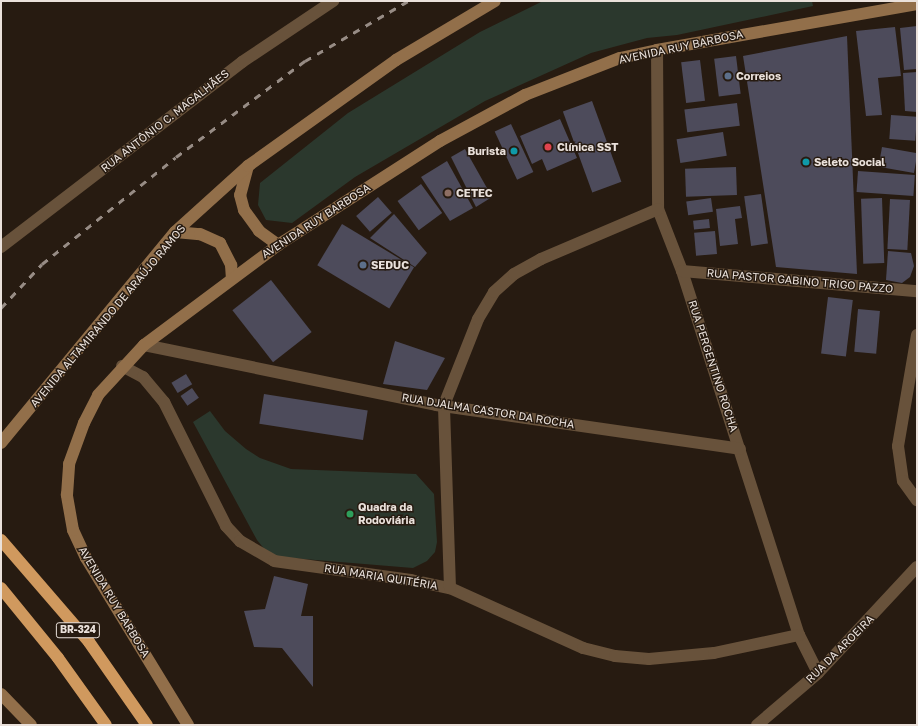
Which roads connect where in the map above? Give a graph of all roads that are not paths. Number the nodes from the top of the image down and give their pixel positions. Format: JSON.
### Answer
{"nodes":[{"id":1,"x":333,"y":1,"type":"edge"},
{"id":2,"x":495,"y":1,"type":"edge"},
{"id":3,"x":917,"y":4,"type":"edge"},
{"id":4,"x":657,"y":50,"type":"junction"},
{"id":5,"x":248,"y":166,"type":"junction"},
{"id":6,"x":658,"y":209,"type":"junction"},
{"id":7,"x":175,"y":232,"type":"junction"},
{"id":8,"x":278,"y":245,"type":"junction"},
{"id":9,"x":1,"y":247,"type":"edge"},
{"id":10,"x":682,"y":271,"type":"junction"},
{"id":11,"x":232,"y":278,"type":"junction"},
{"id":12,"x":917,"y":291,"type":"edge"},
{"id":13,"x":917,"y":335,"type":"edge"},
{"id":14,"x":144,"y":345,"type":"junction"},
{"id":15,"x":122,"y":366,"type":"junction"},
{"id":16,"x":444,"y":405,"type":"junction"},
{"id":17,"x":1,"y":443,"type":"edge"},
{"id":18,"x":740,"y":449,"type":"junction"},
{"id":19,"x":917,"y":500,"type":"edge"},
{"id":20,"x":1,"y":540,"type":"edge"},
{"id":21,"x":917,"y":567,"type":"edge"},
{"id":22,"x":1,"y":588,"type":"edge"},
{"id":23,"x":450,"y":588,"type":"junction"},
{"id":24,"x":799,"y":635,"type":"junction"},
{"id":25,"x":818,"y":673,"type":"junction"},
{"id":26,"x":1,"y":694,"type":"edge"},
{"id":27,"x":31,"y":725,"type":"edge"},
{"id":28,"x":106,"y":725,"type":"edge"},
{"id":29,"x":147,"y":725,"type":"edge"},
{"id":30,"x":188,"y":725,"type":"edge"},
{"id":31,"x":757,"y":725,"type":"edge"}],
"edges":[{"from":1,"to":9,"type":"street","name":"RUA ANTÔNIO C. MAGALHÃES"},
{"from":2,"to":5,"type":"main road","name":"AVENIDA ALTAMIRANDO DE ARAÚJO RAMOS"},
{"from":3,"to":4,"type":"main road","name":"AVENIDA RUY BARBOSA"},
{"from":4,"to":6,"type":"street","name":"RUA PERGENTINO ROCHA"},
{"from":4,"to":8,"type":"main road","name":"AVENIDA RUY BARBOSA"},
{"from":5,"to":7,"type":"main road","name":"AVENIDA ALTAMIRANDO DE ARAÚJO RAMOS"},
{"from":5,"to":8,"type":"main road"},
{"from":6,"to":10,"type":"street","name":"RUA PERGENTINO ROCHA"},
{"from":6,"to":16,"type":"street"},
{"from":7,"to":11,"type":"main road"},
{"from":7,"to":17,"type":"main road","name":"AVENIDA ALTAMIRANDO DE ARAÚJO RAMOS"},
{"from":8,"to":11,"type":"main road","name":"AVENIDA RUY BARBOSA"},
{"from":10,"to":12,"type":"street","name":"RUA PASTOR GABINO TRIGO PAZZO"},
{"from":10,"to":18,"type":"street","name":"RUA PERGENTINO ROCHA"},
{"from":11,"to":14,"type":"main road","name":"AVENIDA RUY BARBOSA"},
{"from":13,"to":19,"type":"street"},
{"from":14,"to":15,"type":"main road","name":"AVENIDA RUY BARBOSA"},
{"from":14,"to":16,"type":"street","name":"RUA DJALMA CASTOR DA ROCHA"},
{"from":15,"to":23,"type":"street","name":"RUA MARIA QUITÉRIA"},
{"from":15,"to":30,"type":"main road","name":"AVENIDA RUY BARBOSA"},
{"from":16,"to":18,"type":"street","name":"RUA DJALMA CASTOR DA ROCHA"},
{"from":16,"to":23,"type":"street"},
{"from":18,"to":24,"type":"street","name":"RUA PERGENTINO ROCHA"},
{"from":20,"to":29,"type":"highway","number":"BR-324"},
{"from":21,"to":25,"type":"street","name":"RUA DA AROEIRA"},
{"from":22,"to":28,"type":"highway","number":"BR-324"},
{"from":23,"to":24,"type":"street","name":"RUA MARIA QUITÉRIA"},
{"from":24,"to":25,"type":"street","name":"RUA PERGENTINO ROCHA"},
{"from":25,"to":31,"type":"street","name":"RUA DA AROEIRA"},
{"from":26,"to":27,"type":"main road"}]}
